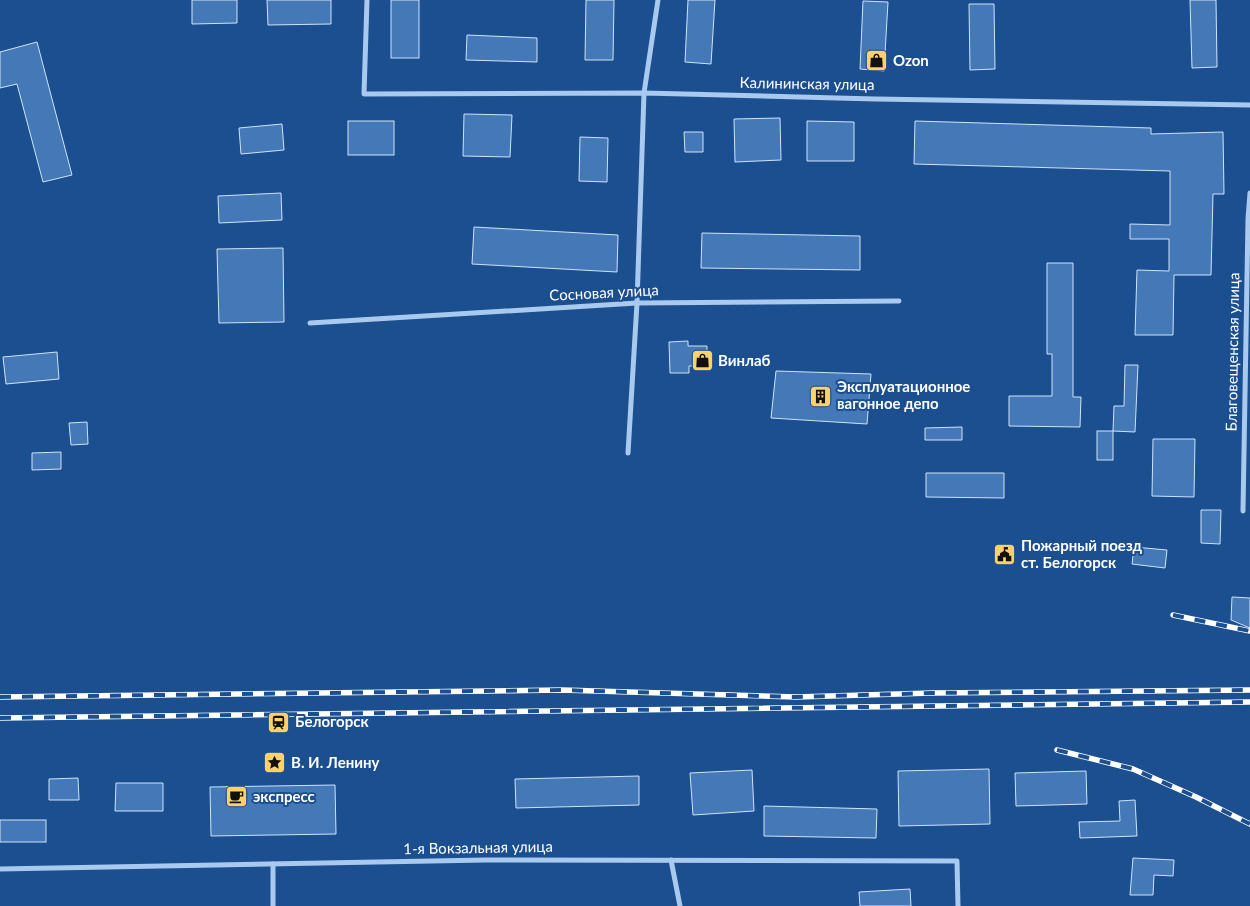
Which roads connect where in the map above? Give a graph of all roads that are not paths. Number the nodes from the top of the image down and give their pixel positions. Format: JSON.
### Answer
{"nodes":[{"id":1,"x":367,"y":0,"type":"edge"},
{"id":2,"x":658,"y":0,"type":"edge"},
{"id":3,"x":644,"y":93,"type":"junction"},
{"id":4,"x":1250,"y":105,"type":"edge"},
{"id":5,"x":1250,"y":193,"type":"edge"},
{"id":6,"x":1249,"y":220,"type":"edge"},
{"id":7,"x":900,"y":301,"type":"dead end"},
{"id":8,"x":637,"y":303,"type":"junction"},
{"id":9,"x":310,"y":323,"type":"dead end"},
{"id":10,"x":628,"y":453,"type":"dead end"},
{"id":11,"x":1243,"y":511,"type":"dead end"},
{"id":12,"x":671,"y":860,"type":"junction"},
{"id":13,"x":273,"y":864,"type":"junction"},
{"id":14,"x":0,"y":869,"type":"edge"},
{"id":15,"x":273,"y":906,"type":"edge"},
{"id":16,"x":680,"y":906,"type":"edge"},
{"id":17,"x":958,"y":906,"type":"edge"}],
"edges":[{"from":1,"to":3,"type":"street","name":"Калининская улица"},
{"from":2,"to":3,"type":"street"},
{"from":3,"to":4,"type":"street","name":"Калининская улица"},
{"from":3,"to":8,"type":"street"},
{"from":5,"to":6,"type":"street","name":"Благовещенская улица"},
{"from":6,"to":11,"type":"street","name":"Благовещенская улица"},
{"from":7,"to":8,"type":"street","name":"Сосновая улица"},
{"from":8,"to":9,"type":"street","name":"Сосновая улица"},
{"from":8,"to":10,"type":"street"},
{"from":12,"to":13,"type":"street","name":"1-я Вокзальная улица"},
{"from":12,"to":16,"type":"street"},
{"from":12,"to":17,"type":"street","name":"1-я Вокзальная улица"},
{"from":13,"to":14,"type":"street","name":"1-я Вокзальная улица"},
{"from":13,"to":15,"type":"street"}]}
